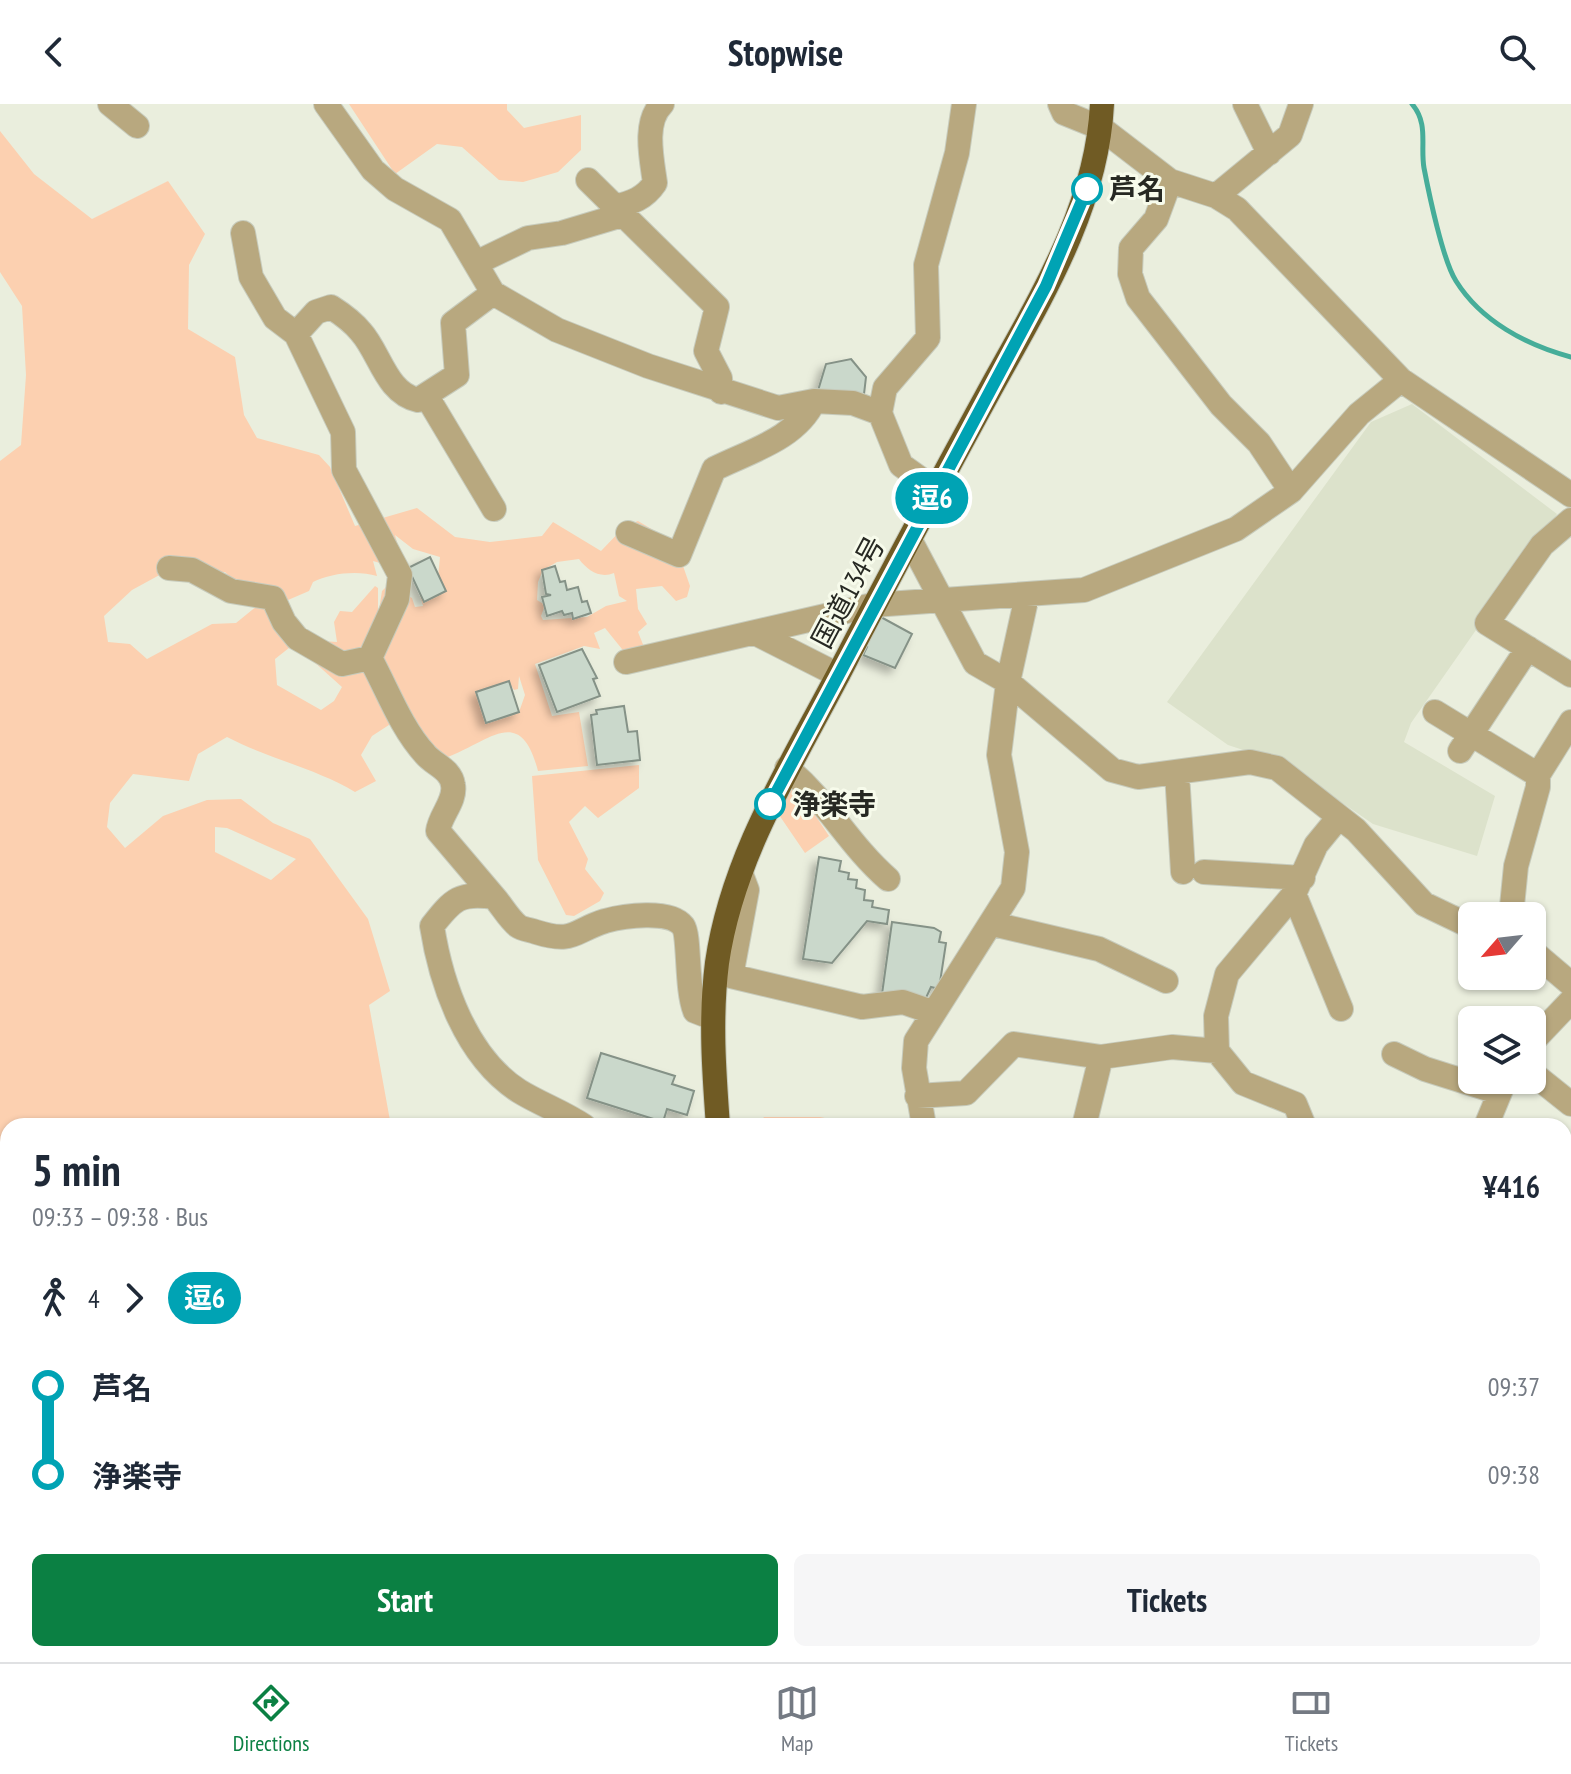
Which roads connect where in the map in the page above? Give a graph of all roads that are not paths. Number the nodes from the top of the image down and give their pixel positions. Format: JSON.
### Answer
{"nodes":[{"id":1,"x":110,"y":104,"type":"edge"},
{"id":2,"x":662,"y":104,"type":"edge"},
{"id":3,"x":964,"y":104,"type":"edge"},
{"id":4,"x":1060,"y":104,"type":"edge"},
{"id":5,"x":1245,"y":104,"type":"edge"},
{"id":6,"x":331,"y":107,"type":"edge"},
{"id":7,"x":1300,"y":110,"type":"edge"},
{"id":8,"x":1101,"y":116,"type":"edge"},
{"id":9,"x":137,"y":126,"type":"dead end"},
{"id":10,"x":1269,"y":153,"type":"junction"},
{"id":11,"x":588,"y":180,"type":"dead end"},
{"id":12,"x":1170,"y":181,"type":"junction"},
{"id":13,"x":1216,"y":196,"type":"junction"},
{"id":14,"x":618,"y":211,"type":"junction"},
{"id":15,"x":243,"y":233,"type":"dead end"},
{"id":16,"x":476,"y":263,"type":"junction"},
{"id":17,"x":493,"y":293,"type":"junction"},
{"id":18,"x":296,"y":334,"type":"junction"},
{"id":19,"x":1401,"y":380,"type":"junction"},
{"id":20,"x":721,"y":392,"type":"junction"},
{"id":21,"x":426,"y":395,"type":"junction"},
{"id":22,"x":814,"y":401,"type":"junction"},
{"id":23,"x":880,"y":413,"type":"junction"},
{"id":24,"x":936,"y":490,"type":"junction"},
{"id":25,"x":1291,"y":491,"type":"junction"},
{"id":26,"x":1571,"y":495,"type":"edge"},
{"id":27,"x":494,"y":509,"type":"dead end"},
{"id":28,"x":1571,"y":520,"type":"edge"},
{"id":29,"x":628,"y":533,"type":"dead end"},
{"id":30,"x":910,"y":540,"type":"junction"},
{"id":31,"x":169,"y":568,"type":"dead end"},
{"id":32,"x":1027,"y":596,"type":"junction"},
{"id":33,"x":941,"y":599,"type":"junction"},
{"id":34,"x":873,"y":605,"type":"junction"},
{"id":35,"x":755,"y":633,"type":"junction"},
{"id":36,"x":1528,"y":648,"type":"junction"},
{"id":37,"x":370,"y":658,"type":"junction"},
{"id":38,"x":626,"y":662,"type":"dead end"},
{"id":39,"x":838,"y":675,"type":"junction"},
{"id":40,"x":1571,"y":675,"type":"edge"},
{"id":41,"x":1008,"y":682,"type":"junction"},
{"id":42,"x":1435,"y":712,"type":"dead end"},
{"id":43,"x":1571,"y":722,"type":"edge"},
{"id":44,"x":1466,"y":743,"type":"junction"},
{"id":45,"x":787,"y":768,"type":"junction"},
{"id":46,"x":1177,"y":773,"type":"junction"},
{"id":47,"x":1538,"y":775,"type":"junction"},
{"id":48,"x":1339,"y":817,"type":"junction"},
{"id":49,"x":741,"y":874,"type":"junction"},
{"id":50,"x":888,"y":879,"type":"dead end"},
{"id":51,"x":1299,"y":886,"type":"junction"},
{"id":52,"x":494,"y":897,"type":"junction"},
{"id":53,"x":1512,"y":902,"type":"edge"},
{"id":54,"x":1458,"y":920,"type":"edge"},
{"id":55,"x":993,"y":924,"type":"junction"},
{"id":56,"x":1546,"y":963,"type":"edge"},
{"id":57,"x":1166,"y":981,"type":"dead end"},
{"id":58,"x":1571,"y":984,"type":"edge"},
{"id":59,"x":1571,"y":1001,"type":"edge"},
{"id":60,"x":1341,"y":1009,"type":"dead end"},
{"id":61,"x":932,"y":1012,"type":"junction"},
{"id":62,"x":713,"y":1018,"type":"junction"},
{"id":63,"x":1546,"y":1027,"type":"edge"},
{"id":64,"x":1217,"y":1051,"type":"junction"},
{"id":65,"x":1394,"y":1054,"type":"dead end"},
{"id":66,"x":1101,"y":1057,"type":"junction"},
{"id":67,"x":1458,"y":1076,"type":"edge"},
{"id":68,"x":1546,"y":1084,"type":"edge"},
{"id":69,"x":1498,"y":1094,"type":"edge"},
{"id":70,"x":917,"y":1096,"type":"junction"},
{"id":71,"x":1571,"y":1104,"type":"edge"},
{"id":72,"x":569,"y":1118,"type":"edge"},
{"id":73,"x":718,"y":1118,"type":"edge"},
{"id":74,"x":922,"y":1118,"type":"edge"},
{"id":75,"x":1086,"y":1118,"type":"edge"},
{"id":76,"x":1301,"y":1118,"type":"edge"},
{"id":77,"x":1489,"y":1118,"type":"edge"}],
"edges":[{"from":1,"to":9,"type":"street"},
{"from":2,"to":14,"type":"street"},
{"from":3,"to":23,"type":"street"},
{"from":4,"to":8,"type":"street"},
{"from":5,"to":10,"type":"street"},
{"from":6,"to":16,"type":"street"},
{"from":7,"to":10,"type":"street"},
{"from":8,"to":12,"type":"street"},
{"from":8,"to":24,"type":"highway","name":"国道134号"},
{"from":10,"to":13,"type":"street"},
{"from":11,"to":14,"type":"street"},
{"from":12,"to":13,"type":"street"},
{"from":12,"to":25,"type":"street"},
{"from":13,"to":19,"type":"street"},
{"from":14,"to":16,"type":"street"},
{"from":14,"to":20,"type":"street"},
{"from":15,"to":18,"type":"street"},
{"from":16,"to":17,"type":"street"},
{"from":17,"to":20,"type":"street"},
{"from":17,"to":21,"type":"street"},
{"from":18,"to":21,"type":"street"},
{"from":18,"to":37,"type":"street"},
{"from":19,"to":25,"type":"street"},
{"from":19,"to":26,"type":"street"},
{"from":20,"to":22,"type":"street"},
{"from":21,"to":27,"type":"street"},
{"from":22,"to":23,"type":"street"},
{"from":22,"to":29,"type":"street"},
{"from":23,"to":24,"type":"street"},
{"from":24,"to":30,"type":"highway","name":"国道134号"},
{"from":25,"to":32,"type":"street"},
{"from":28,"to":36,"type":"street"},
{"from":30,"to":33,"type":"street"},
{"from":30,"to":34,"type":"highway","name":"国道134号"},
{"from":31,"to":37,"type":"street"},
{"from":32,"to":33,"type":"street"},
{"from":32,"to":41,"type":"street"},
{"from":33,"to":34,"type":"street"},
{"from":33,"to":41,"type":"street"},
{"from":34,"to":35,"type":"street"},
{"from":34,"to":39,"type":"highway","name":"国道134号"},
{"from":35,"to":38,"type":"street"},
{"from":35,"to":39,"type":"street"},
{"from":36,"to":40,"type":"street"},
{"from":36,"to":44,"type":"street"},
{"from":37,"to":52,"type":"street"},
{"from":39,"to":45,"type":"highway","name":"国道134号"},
{"from":41,"to":46,"type":"street"},
{"from":41,"to":55,"type":"street"},
{"from":42,"to":44,"type":"street"},
{"from":43,"to":47,"type":"street"},
{"from":44,"to":47,"type":"street"},
{"from":45,"to":49,"type":"highway","name":"国道134号"},
{"from":45,"to":50,"type":"street"},
{"from":46,"to":48,"type":"street"},
{"from":46,"to":51,"type":"street"},
{"from":47,"to":53,"type":"street"},
{"from":48,"to":51,"type":"street"},
{"from":48,"to":54,"type":"street"},
{"from":49,"to":61,"type":"street"},
{"from":49,"to":62,"type":"highway","name":"国道134号"},
{"from":51,"to":60,"type":"street"},
{"from":51,"to":64,"type":"street"},
{"from":52,"to":62,"type":"street"},
{"from":52,"to":72,"type":"street"},
{"from":55,"to":57,"type":"street"},
{"from":55,"to":61,"type":"street"},
{"from":56,"to":58,"type":"street"},
{"from":59,"to":63,"type":"street"},
{"from":61,"to":70,"type":"street"},
{"from":62,"to":73,"type":"highway","name":"国道134号"},
{"from":64,"to":66,"type":"street"},
{"from":64,"to":76,"type":"street"},
{"from":65,"to":67,"type":"street"},
{"from":66,"to":70,"type":"street"},
{"from":66,"to":75,"type":"street"},
{"from":68,"to":71,"type":"street"},
{"from":69,"to":77,"type":"street"},
{"from":70,"to":74,"type":"street"}]}
